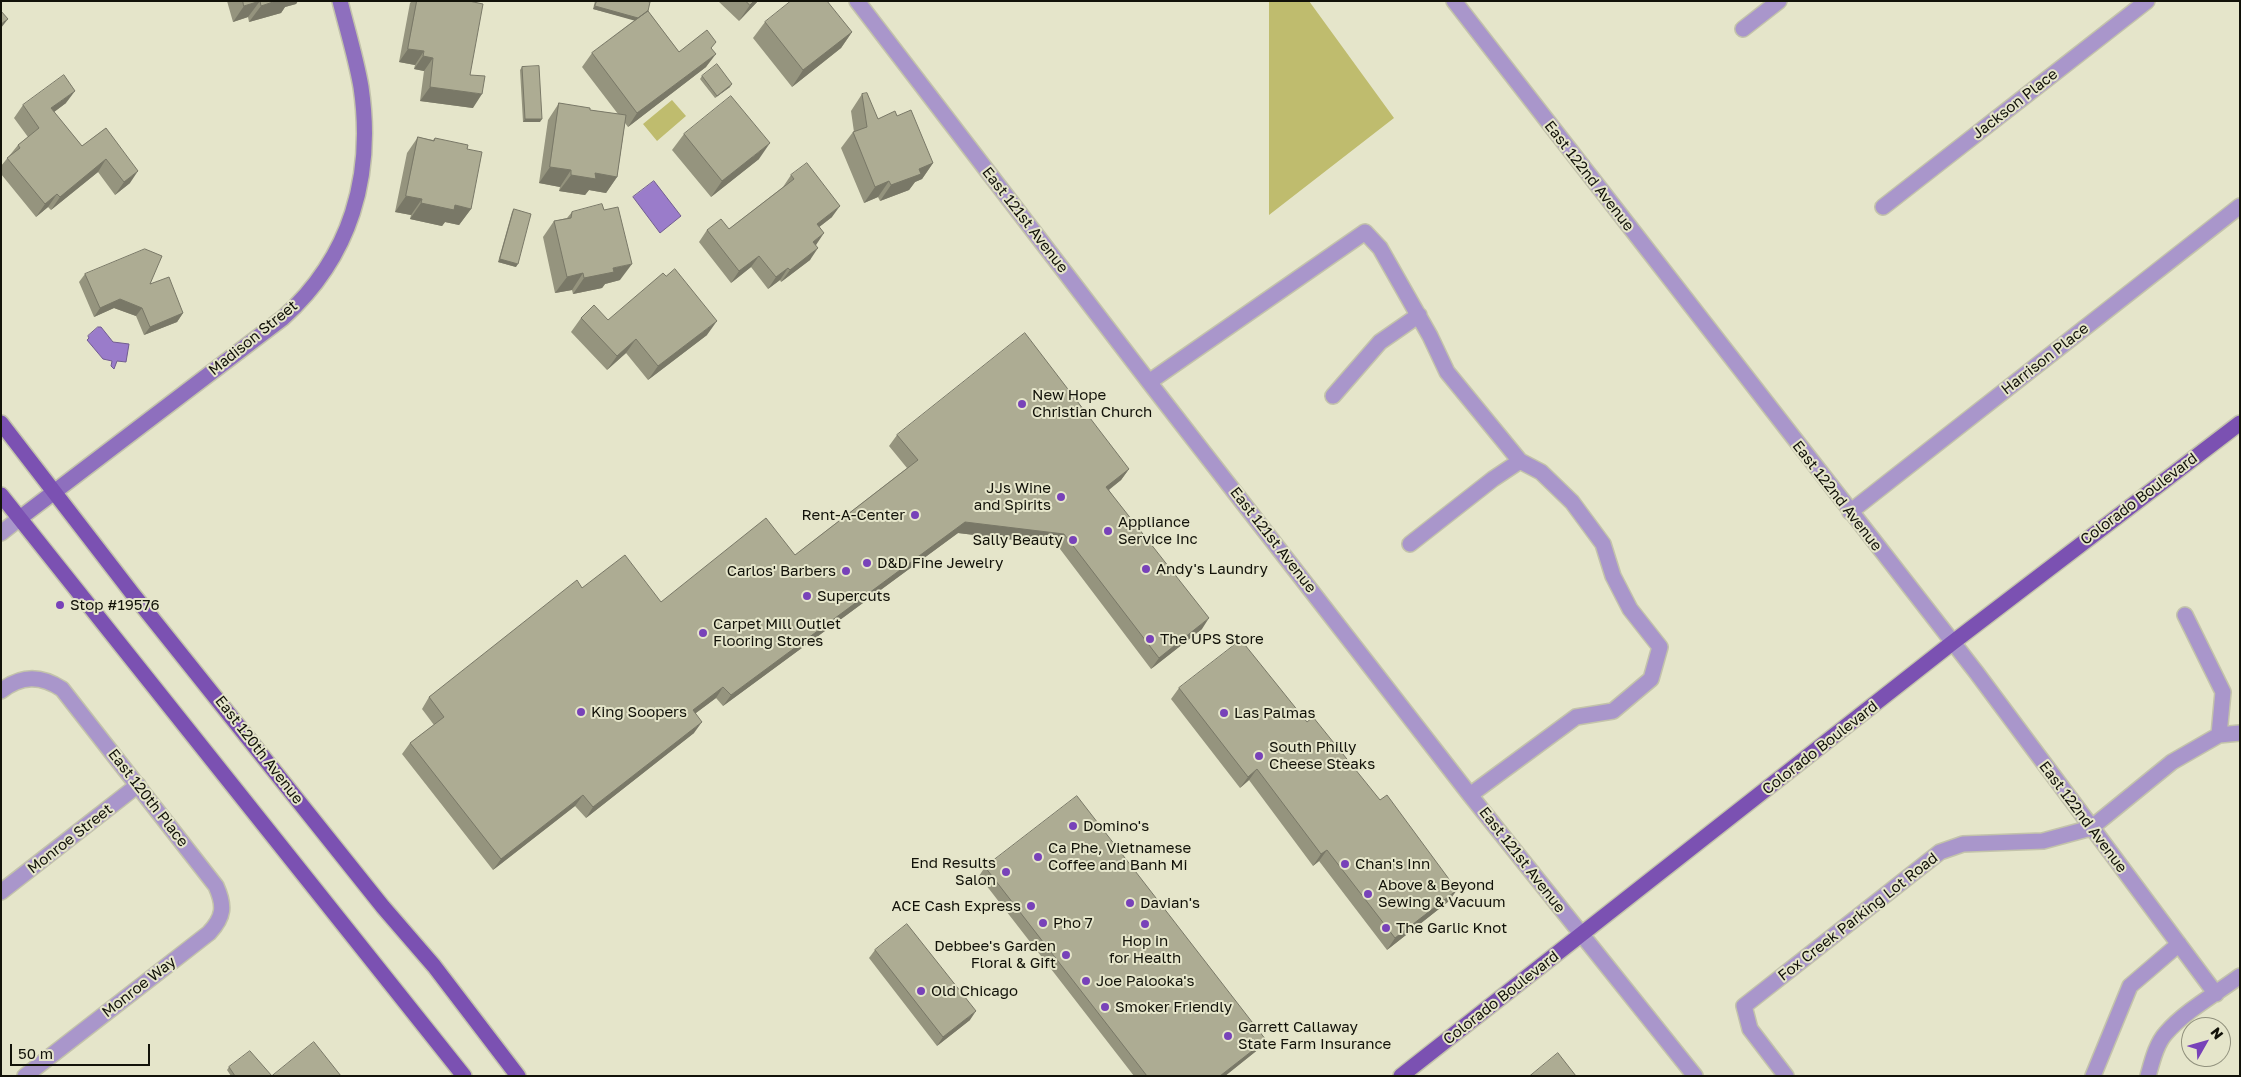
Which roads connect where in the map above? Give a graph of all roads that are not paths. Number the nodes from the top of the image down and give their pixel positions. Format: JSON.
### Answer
{"nodes":[{"id":1,"x":340,"y":1,"type":"edge"},
{"id":2,"x":857,"y":1,"type":"edge"},
{"id":3,"x":1454,"y":1,"type":"edge"},
{"id":4,"x":1779,"y":1,"type":"edge"},
{"id":5,"x":2147,"y":1,"type":"edge"},
{"id":6,"x":1743,"y":29,"type":"dead end"},
{"id":7,"x":2240,"y":206,"type":"edge"},
{"id":8,"x":1883,"y":207,"type":"dead end"},
{"id":9,"x":1419,"y":315,"type":"junction"},
{"id":10,"x":1149,"y":382,"type":"junction"},
{"id":11,"x":1333,"y":396,"type":"dead end"},
{"id":12,"x":1,"y":423,"type":"edge"},
{"id":13,"x":2240,"y":423,"type":"edge"},
{"id":14,"x":1520,"y":461,"type":"junction"},
{"id":15,"x":54,"y":490,"type":"junction"},
{"id":16,"x":1,"y":494,"type":"edge"},
{"id":17,"x":1850,"y":512,"type":"junction"},
{"id":18,"x":20,"y":518,"type":"junction"},
{"id":19,"x":1,"y":533,"type":"edge"},
{"id":20,"x":1410,"y":544,"type":"dead end"},
{"id":21,"x":2185,"y":615,"type":"dead end"},
{"id":22,"x":1952,"y":644,"type":"junction"},
{"id":23,"x":1,"y":691,"type":"edge"},
{"id":24,"x":2240,"y":732,"type":"edge"},
{"id":25,"x":2219,"y":735,"type":"junction"},
{"id":26,"x":138,"y":785,"type":"junction"},
{"id":27,"x":1470,"y":795,"type":"junction"},
{"id":28,"x":2091,"y":828,"type":"junction"},
{"id":29,"x":1,"y":892,"type":"edge"},
{"id":30,"x":222,"y":912,"type":"joint"},
{"id":31,"x":1581,"y":936,"type":"junction"},
{"id":32,"x":2179,"y":944,"type":"junction"},
{"id":33,"x":2240,"y":976,"type":"edge"},
{"id":34,"x":2216,"y":994,"type":"junction"},
{"id":35,"x":25,"y":1076,"type":"edge"},
{"id":36,"x":464,"y":1076,"type":"edge"},
{"id":37,"x":518,"y":1076,"type":"edge"},
{"id":38,"x":1402,"y":1076,"type":"edge"},
{"id":39,"x":1695,"y":1076,"type":"edge"},
{"id":40,"x":1786,"y":1076,"type":"edge"},
{"id":41,"x":2094,"y":1076,"type":"edge"},
{"id":42,"x":2148,"y":1076,"type":"edge"}],
"edges":[{"from":1,"to":15,"type":"street","name":"Madison Street"},
{"from":2,"to":10,"type":"street","name":"East 121st Avenue"},
{"from":3,"to":17,"type":"street","name":"East 122nd Avenue"},
{"from":4,"to":6,"type":"street"},
{"from":5,"to":8,"type":"street","name":"Jackson Place"},
{"from":7,"to":17,"type":"street","name":"Harrison Place"},
{"from":9,"to":10,"type":"street"},
{"from":9,"to":11,"type":"street"},
{"from":9,"to":14,"type":"street"},
{"from":10,"to":27,"type":"street","name":"East 121st Avenue"},
{"from":12,"to":15,"type":"main road","name":"East 120th Avenue"},
{"from":13,"to":22,"type":"main road","name":"Colorado Boulevard"},
{"from":14,"to":20,"type":"street"},
{"from":14,"to":27,"type":"street"},
{"from":15,"to":18,"type":"street","name":"Madison Street"},
{"from":15,"to":37,"type":"main road","name":"East 120th Avenue"},
{"from":16,"to":18,"type":"main road"},
{"from":17,"to":22,"type":"street","name":"East 122nd Avenue"},
{"from":18,"to":19,"type":"street","name":"Madison Street"},
{"from":18,"to":36,"type":"main road"},
{"from":21,"to":25,"type":"street"},
{"from":22,"to":28,"type":"street","name":"East 122nd Avenue"},
{"from":22,"to":31,"type":"main road","name":"Colorado Boulevard"},
{"from":23,"to":26,"type":"street","name":"East 120th Place"},
{"from":24,"to":25,"type":"street"},
{"from":25,"to":28,"type":"street"},
{"from":26,"to":29,"type":"street","name":"Monroe Street"},
{"from":26,"to":30,"type":"street","name":"East 120th Place"},
{"from":27,"to":31,"type":"street","name":"East 121st Avenue"},
{"from":28,"to":32,"type":"street","name":"East 122nd Avenue"},
{"from":28,"to":40,"type":"street","name":"Fox Creek Parking Lot Road"},
{"from":30,"to":35,"type":"street","name":"Monroe Way"},
{"from":31,"to":38,"type":"main road","name":"Colorado Boulevard"},
{"from":31,"to":39,"type":"street","name":"East 121st Avenue"},
{"from":32,"to":34,"type":"street","name":"East 122nd Avenue"},
{"from":32,"to":41,"type":"street"},
{"from":33,"to":34,"type":"street"},
{"from":34,"to":42,"type":"street"}]}
